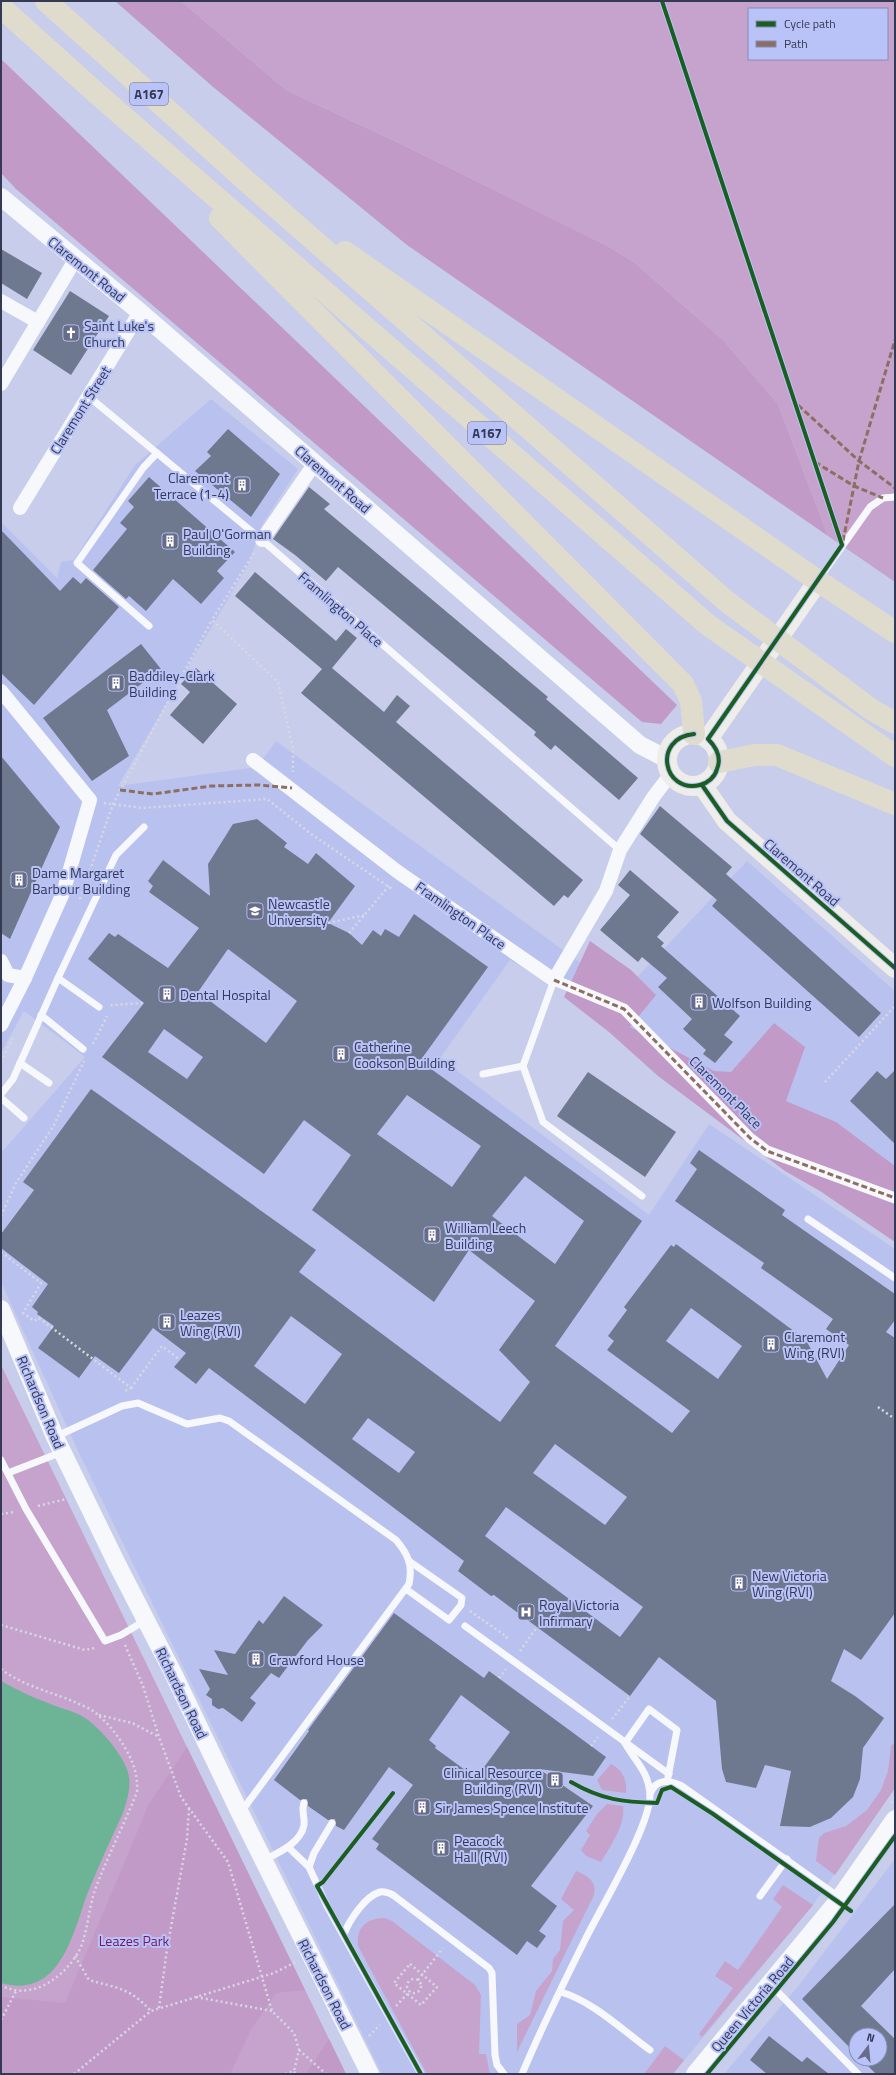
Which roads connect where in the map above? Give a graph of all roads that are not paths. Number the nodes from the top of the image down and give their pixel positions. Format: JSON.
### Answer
{"nodes":[{"id":1,"x":46,"y":1,"type":"edge"},
{"id":2,"x":1,"y":7,"type":"edge"},
{"id":3,"x":94,"y":91,"type":"junction"},
{"id":4,"x":253,"y":187,"type":"junction"},
{"id":5,"x":1,"y":197,"type":"edge"},
{"id":6,"x":75,"y":260,"type":"junction"},
{"id":7,"x":1,"y":301,"type":"edge"},
{"id":8,"x":140,"y":312,"type":"junction"},
{"id":9,"x":38,"y":322,"type":"junction"},
{"id":10,"x":1,"y":384,"type":"edge"},
{"id":11,"x":88,"y":396,"type":"junction"},
{"id":12,"x":157,"y":453,"type":"junction"},
{"id":13,"x":315,"y":463,"type":"junction"},
{"id":14,"x":895,"y":497,"type":"edge"},
{"id":15,"x":20,"y":508,"type":"dead end"},
{"id":16,"x":262,"y":540,"type":"junction"},
{"id":17,"x":813,"y":589,"type":"junction"},
{"id":18,"x":149,"y":626,"type":"dead end"},
{"id":19,"x":895,"y":632,"type":"edge"},
{"id":20,"x":1,"y":691,"type":"edge"},
{"id":21,"x":895,"y":723,"type":"edge"},
{"id":22,"x":701,"y":736,"type":"junction"},
{"id":23,"x":895,"y":756,"type":"edge"},
{"id":24,"x":253,"y":760,"type":"dead end"},
{"id":25,"x":719,"y":762,"type":"junction"},
{"id":26,"x":669,"y":766,"type":"junction"},
{"id":27,"x":702,"y":785,"type":"junction"},
{"id":28,"x":895,"y":804,"type":"edge"},
{"id":29,"x":144,"y":827,"type":"dead end"},
{"id":30,"x":620,"y":850,"type":"junction"},
{"id":31,"x":1,"y":961,"type":"edge"},
{"id":32,"x":895,"y":968,"type":"edge"},
{"id":33,"x":25,"y":978,"type":"junction"},
{"id":34,"x":58,"y":978,"type":"junction"},
{"id":35,"x":554,"y":980,"type":"junction"},
{"id":36,"x":99,"y":1007,"type":"dead end"},
{"id":37,"x":41,"y":1015,"type":"junction"},
{"id":38,"x":1,"y":1025,"type":"edge"},
{"id":39,"x":86,"y":1050,"type":"road end"},
{"id":40,"x":20,"y":1063,"type":"junction"},
{"id":41,"x":523,"y":1066,"type":"junction"},
{"id":42,"x":483,"y":1074,"type":"dead end"},
{"id":43,"x":49,"y":1083,"type":"dead end"},
{"id":44,"x":1,"y":1094,"type":"edge"},
{"id":45,"x":1,"y":1098,"type":"edge"},
{"id":46,"x":24,"y":1118,"type":"dead end"},
{"id":47,"x":642,"y":1196,"type":"dead end"},
{"id":48,"x":895,"y":1198,"type":"edge"},
{"id":49,"x":808,"y":1219,"type":"dead end"},
{"id":50,"x":895,"y":1278,"type":"edge"},
{"id":51,"x":1,"y":1309,"type":"edge"},
{"id":52,"x":58,"y":1444,"type":"junction"},
{"id":53,"x":1,"y":1460,"type":"edge"},
{"id":54,"x":8,"y":1473,"type":"junction"},
{"id":55,"x":409,"y":1561,"type":"junction"},
{"id":56,"x":406,"y":1588,"type":"junction"},
{"id":57,"x":146,"y":1620,"type":"junction"},
{"id":58,"x":465,"y":1626,"type":"dead end"},
{"id":59,"x":625,"y":1743,"type":"junction"},
{"id":60,"x":668,"y":1778,"type":"junction"},
{"id":61,"x":650,"y":1794,"type":"junction"},
{"id":62,"x":304,"y":1803,"type":"dead end"},
{"id":63,"x":240,"y":1814,"type":"junction"},
{"id":64,"x":895,"y":1819,"type":"edge"},
{"id":65,"x":332,"y":1823,"type":"dead end"},
{"id":66,"x":288,"y":1847,"type":"junction"},
{"id":67,"x":787,"y":1859,"type":"junction"},
{"id":68,"x":264,"y":1860,"type":"junction"},
{"id":69,"x":309,"y":1867,"type":"junction"},
{"id":70,"x":760,"y":1896,"type":"dead end"},
{"id":71,"x":840,"y":1897,"type":"junction"},
{"id":72,"x":344,"y":1934,"type":"junction"},
{"id":73,"x":769,"y":1983,"type":"junction"},
{"id":74,"x":561,"y":1992,"type":"junction"},
{"id":75,"x":650,"y":2050,"type":"dead end"},
{"id":76,"x":370,"y":2074,"type":"edge"},
{"id":77,"x":421,"y":2074,"type":"edge"},
{"id":78,"x":504,"y":2074,"type":"edge"},
{"id":79,"x":522,"y":2074,"type":"edge"},
{"id":80,"x":695,"y":2074,"type":"edge"},
{"id":81,"x":858,"y":2074,"type":"edge"}],
"edges":[{"from":1,"to":4,"type":"highway","number":"A167"},
{"from":2,"to":3,"type":"highway","number":"A167"},
{"from":3,"to":22,"type":"highway"},
{"from":3,"to":23,"type":"highway","number":"A167"},
{"from":4,"to":17,"type":"highway"},
{"from":4,"to":21,"type":"highway","number":"A167"},
{"from":5,"to":6,"type":"street","name":"Claremont Road"},
{"from":6,"to":8,"type":"street","name":"Claremont Road"},
{"from":6,"to":9,"type":"street"},
{"from":7,"to":9,"type":"street"},
{"from":8,"to":11,"type":"street","name":"Claremont Street"},
{"from":8,"to":13,"type":"street","name":"Claremont Road"},
{"from":9,"to":10,"type":"street"},
{"from":11,"to":12,"type":"lane","name":"Framlington Place"},
{"from":11,"to":15,"type":"street","name":"Claremont Street"},
{"from":12,"to":16,"type":"lane","name":"Framlington Place"},
{"from":12,"to":18,"type":"lane"},
{"from":13,"to":16,"type":"street"},
{"from":13,"to":26,"type":"street","name":"Claremont Road"},
{"from":14,"to":17,"type":"lane"},
{"from":16,"to":30,"type":"lane","name":"Framlington Place"},
{"from":17,"to":19,"type":"highway"},
{"from":17,"to":22,"type":"main road"},
{"from":20,"to":33,"type":"street"},
{"from":22,"to":25,"type":"main road"},
{"from":22,"to":26,"type":"main road"},
{"from":24,"to":35,"type":"street","name":"Framlington Place"},
{"from":25,"to":27,"type":"main road"},
{"from":25,"to":28,"type":"highway"},
{"from":26,"to":27,"type":"main road"},
{"from":26,"to":30,"type":"street"},
{"from":27,"to":32,"type":"main road","name":"Claremont Road"},
{"from":29,"to":34,"type":"lane"},
{"from":30,"to":35,"type":"street"},
{"from":31,"to":33,"type":"street"},
{"from":33,"to":38,"type":"street"},
{"from":34,"to":36,"type":"lane"},
{"from":34,"to":37,"type":"lane"},
{"from":35,"to":41,"type":"lane"},
{"from":35,"to":48,"type":"street","name":"Claremont Place"},
{"from":37,"to":39,"type":"lane"},
{"from":37,"to":40,"type":"lane"},
{"from":40,"to":43,"type":"lane"},
{"from":40,"to":44,"type":"lane"},
{"from":41,"to":42,"type":"lane"},
{"from":41,"to":47,"type":"lane"},
{"from":45,"to":46,"type":"lane"},
{"from":49,"to":50,"type":"lane"},
{"from":51,"to":52,"type":"street","name":"Richardson Road"},
{"from":52,"to":54,"type":"lane"},
{"from":52,"to":55,"type":"lane"},
{"from":52,"to":57,"type":"street","name":"Richardson Road"},
{"from":53,"to":54,"type":"lane"},
{"from":54,"to":57,"type":"lane"},
{"from":55,"to":56,"type":"lane"},
{"from":55,"to":56,"type":"lane"},
{"from":56,"to":63,"type":"lane"},
{"from":57,"to":63,"type":"street","name":"Richardson Road"},
{"from":58,"to":59,"type":"lane"},
{"from":59,"to":60,"type":"lane"},
{"from":59,"to":60,"type":"lane"},
{"from":59,"to":61,"type":"lane"},
{"from":60,"to":61,"type":"lane"},
{"from":60,"to":67,"type":"lane"},
{"from":61,"to":74,"type":"lane"},
{"from":62,"to":66,"type":"lane"},
{"from":63,"to":68,"type":"street","name":"Richardson Road"},
{"from":64,"to":71,"type":"street","name":"Queen Victoria Road"},
{"from":65,"to":69,"type":"lane"},
{"from":66,"to":68,"type":"lane"},
{"from":66,"to":69,"type":"lane"},
{"from":67,"to":70,"type":"lane"},
{"from":67,"to":71,"type":"lane"},
{"from":68,"to":76,"type":"street","name":"Richardson Road"},
{"from":69,"to":72,"type":"lane"},
{"from":71,"to":73,"type":"street","name":"Queen Victoria Road"},
{"from":72,"to":77,"type":"lane"},
{"from":72,"to":78,"type":"lane"},
{"from":73,"to":80,"type":"street","name":"Queen Victoria Road"},
{"from":73,"to":81,"type":"lane"},
{"from":74,"to":75,"type":"lane"},
{"from":74,"to":79,"type":"lane"}]}
